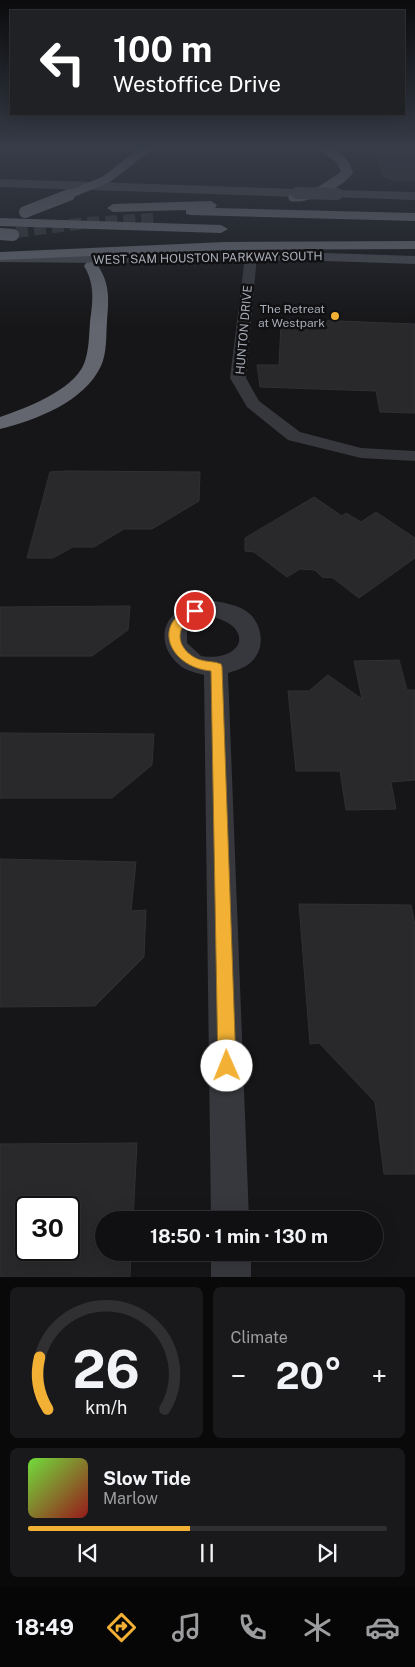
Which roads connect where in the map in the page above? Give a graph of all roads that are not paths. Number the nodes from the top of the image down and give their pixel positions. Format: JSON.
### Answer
{"nodes":[{"id":1,"x":36,"y":208,"type":"tunnel mouth"},
{"id":2,"x":122,"y":208,"type":"edge"},
{"id":3,"x":415,"y":217,"type":"edge"},
{"id":4,"x":154,"y":219,"type":"tunnel mouth"},
{"id":5,"x":0,"y":222,"type":"edge"},
{"id":6,"x":415,"y":224,"type":"edge"},
{"id":7,"x":239,"y":229,"type":"dead end"},
{"id":8,"x":337,"y":232,"type":"dead end"},
{"id":9,"x":415,"y":234,"type":"edge"},
{"id":10,"x":43,"y":241,"type":"dead end"},
{"id":11,"x":415,"y":245,"type":"edge"},
{"id":12,"x":68,"y":249,"type":"dead end"},
{"id":13,"x":251,"y":256,"type":"junction"},
{"id":14,"x":0,"y":257,"type":"edge"},
{"id":15,"x":415,"y":260,"type":"edge"},
{"id":16,"x":91,"y":266,"type":"dead end"},
{"id":17,"x":0,"y":423,"type":"edge"},
{"id":18,"x":415,"y":456,"type":"edge"},
{"id":19,"x":216,"y":667,"type":"dead end"},
{"id":20,"x":230,"y":1211,"type":"edge"},
{"id":21,"x":231,"y":1261,"type":"edge"},
{"id":22,"x":231,"y":1277,"type":"edge"}],
"edges":[{"from":1,"to":5,"type":"highway","bridge":true},
{"from":2,"to":3,"type":"highway"},
{"from":4,"to":6,"type":"highway"},
{"from":5,"to":7,"type":"highway"},
{"from":8,"to":9,"type":"highway"},
{"from":10,"to":12,"type":"highway"},
{"from":11,"to":14,"type":"highway"},
{"from":13,"to":14,"type":"main road","name":"WEST SAM HOUSTON PARKWAY SOUTH"},
{"from":13,"to":15,"type":"main road","name":"WEST SAM HOUSTON PARKWAY SOUTH"},
{"from":13,"to":18,"type":"street","name":"HUNTON DRIVE"},
{"from":16,"to":17,"type":"highway"},
{"from":19,"to":20,"type":"street"},
{"from":21,"to":22,"type":"street"}]}
